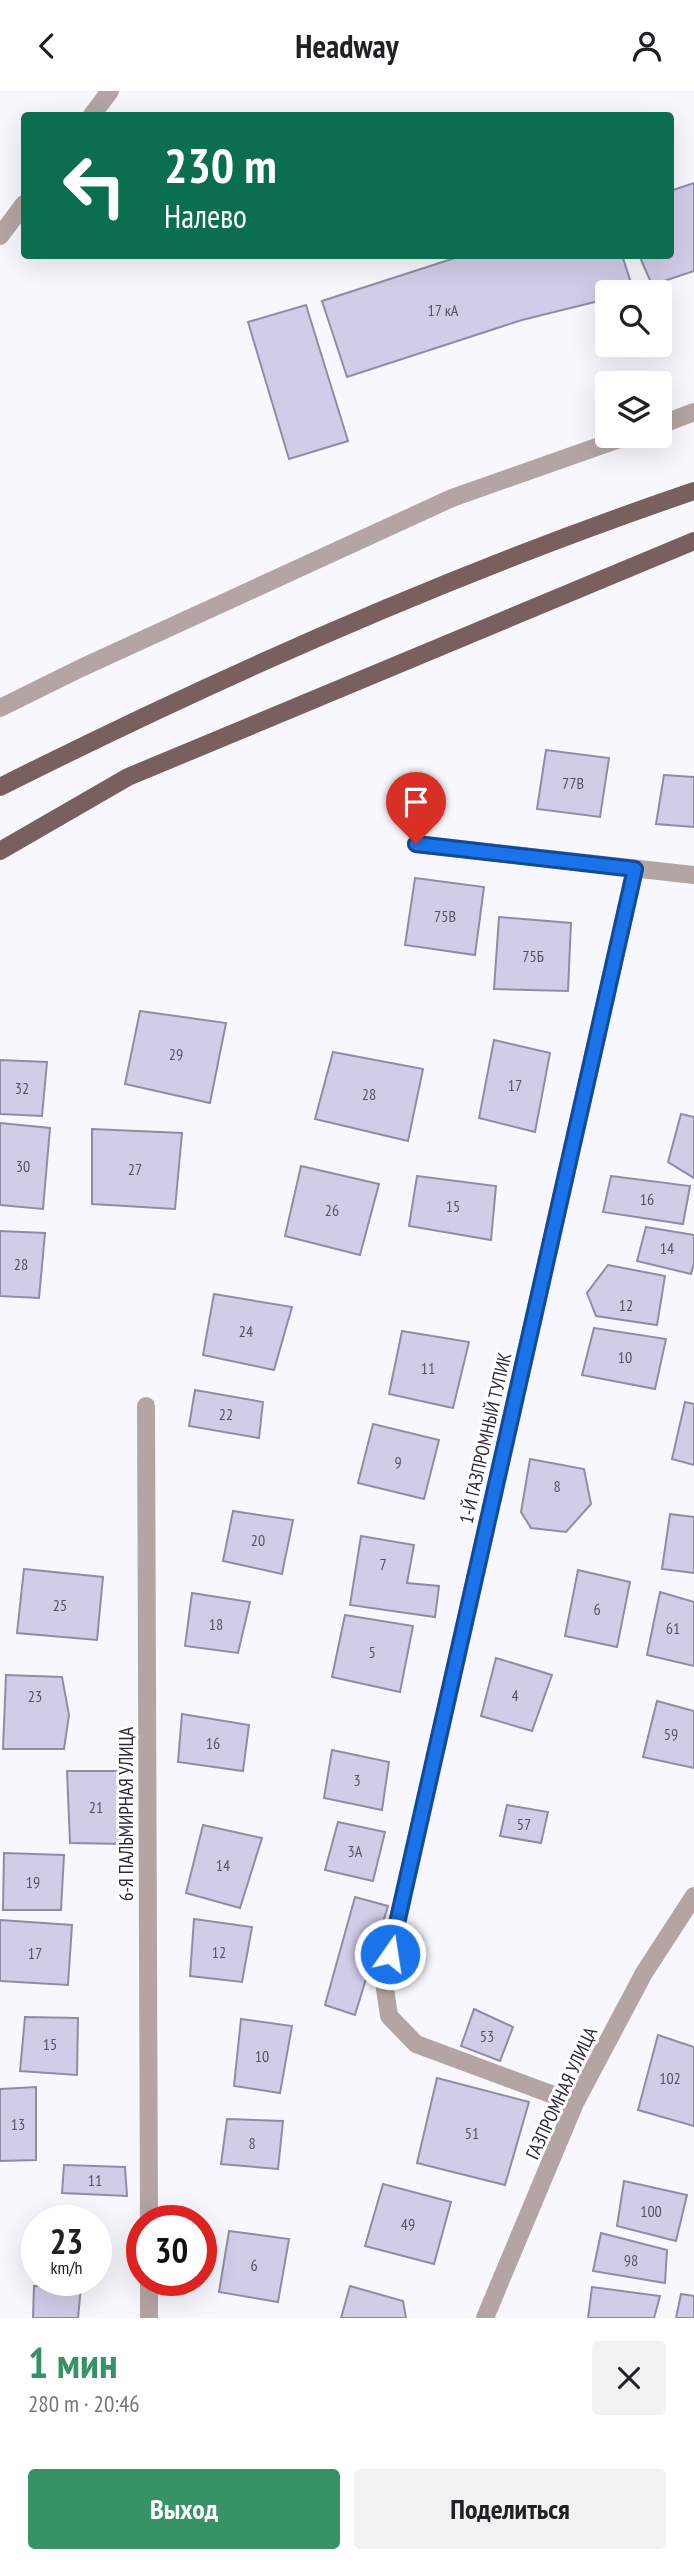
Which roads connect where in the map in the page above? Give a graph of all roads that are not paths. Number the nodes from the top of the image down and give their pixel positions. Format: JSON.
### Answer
{"nodes":[{"id":1,"x":110,"y":91,"type":"edge"},
{"id":2,"x":94,"y":112,"type":"edge"},
{"id":3,"x":21,"y":208,"type":"edge"},
{"id":4,"x":0,"y":236,"type":"edge"},
{"id":5,"x":694,"y":412,"type":"edge"},
{"id":6,"x":672,"y":420,"type":"edge"},
{"id":7,"x":595,"y":448,"type":"edge"},
{"id":8,"x":694,"y":491,"type":"edge"},
{"id":9,"x":694,"y":541,"type":"edge"},
{"id":10,"x":0,"y":708,"type":"edge"},
{"id":11,"x":0,"y":787,"type":"edge"},
{"id":12,"x":416,"y":844,"type":"dead end"},
{"id":13,"x":0,"y":851,"type":"edge"},
{"id":14,"x":635,"y":869,"type":"junction"},
{"id":15,"x":694,"y":875,"type":"edge"},
{"id":16,"x":146,"y":1406,"type":"dead end"},
{"id":17,"x":694,"y":1896,"type":"edge"},
{"id":18,"x":575,"y":2103,"type":"junction"},
{"id":19,"x":149,"y":2205,"type":"edge"},
{"id":20,"x":149,"y":2296,"type":"edge"},
{"id":21,"x":149,"y":2318,"type":"edge"},
{"id":22,"x":485,"y":2318,"type":"edge"}],
"edges":[{"from":1,"to":2,"type":"street"},
{"from":3,"to":4,"type":"street"},
{"from":5,"to":6,"type":"street"},
{"from":7,"to":10,"type":"street"},
{"from":8,"to":11,"type":"main road"},
{"from":9,"to":13,"type":"main road"},
{"from":12,"to":14,"type":"street"},
{"from":14,"to":15,"type":"street"},
{"from":14,"to":18,"type":"street","name":"1-Й ГАЗПРОМНЫЙ ТУПИК"},
{"from":16,"to":19,"type":"street","name":"6-Я ПАЛЬМИРНАЯ УЛИЦА"},
{"from":17,"to":18,"type":"street","name":"ГАЗПРОМНАЯ УЛИЦА"},
{"from":18,"to":22,"type":"street","name":"ГАЗПРОМНАЯ УЛИЦА"},
{"from":20,"to":21,"type":"street"}]}
